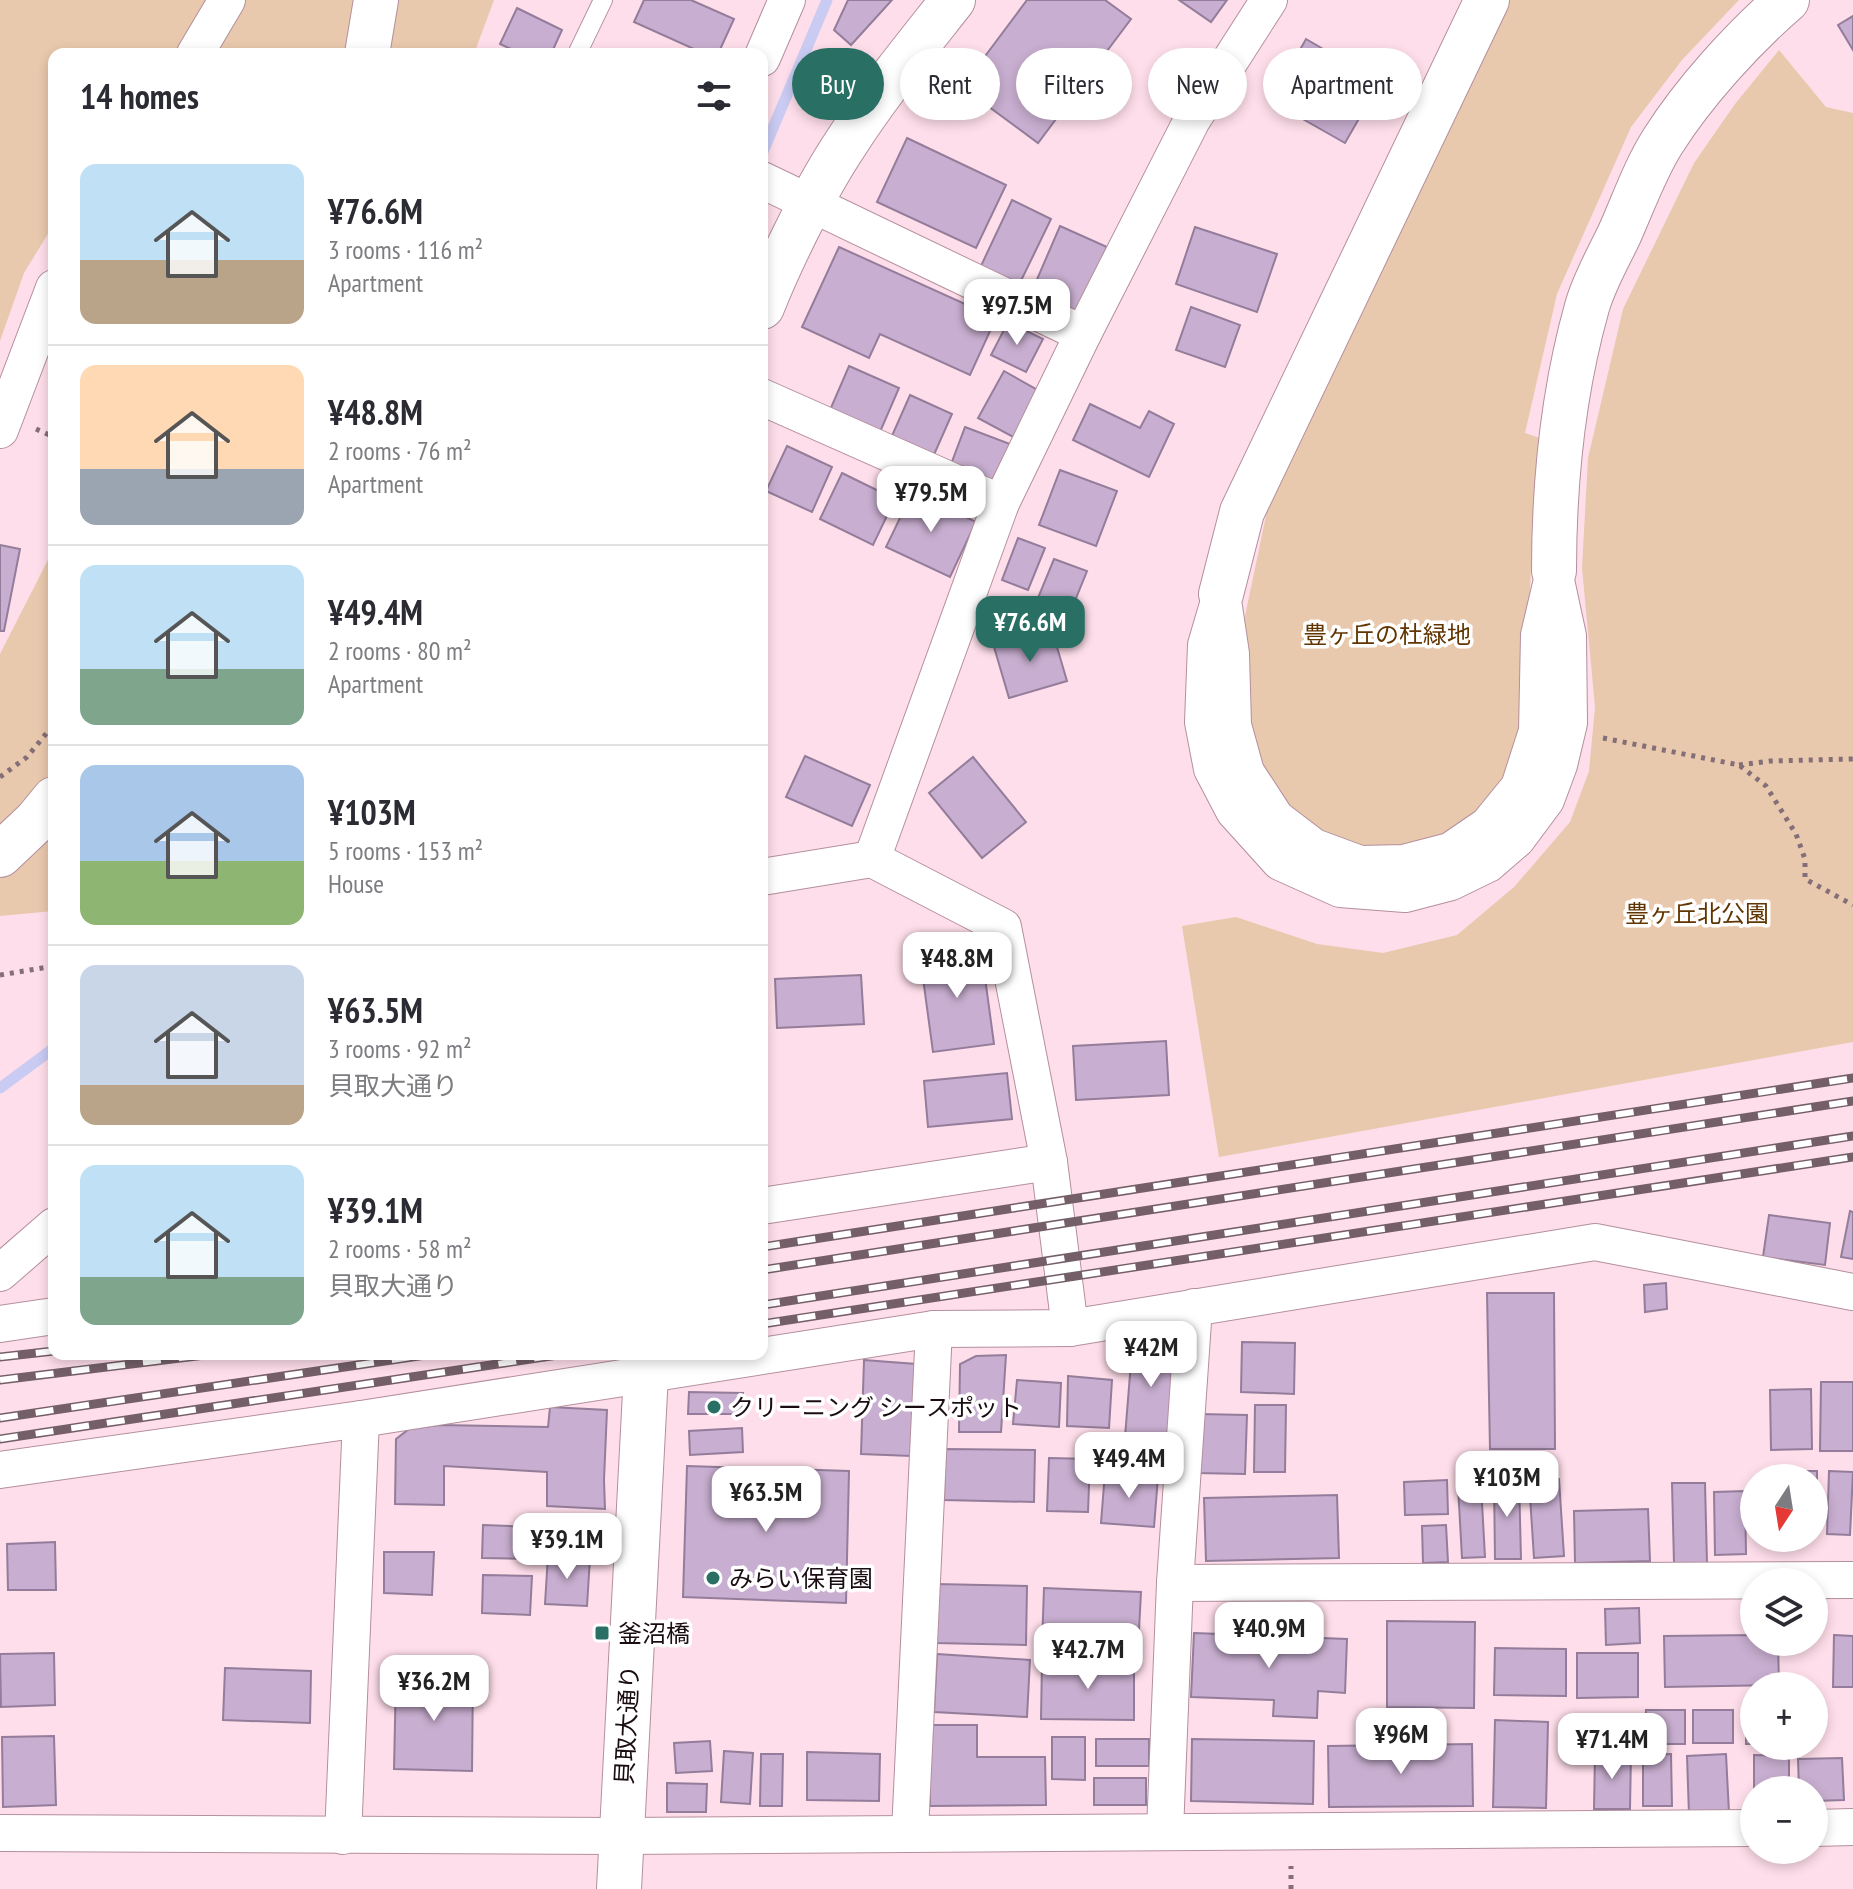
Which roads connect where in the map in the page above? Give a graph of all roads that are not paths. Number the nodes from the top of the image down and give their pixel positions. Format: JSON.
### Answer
{"nodes":[{"id":1,"x":227,"y":0,"type":"edge"},
{"id":2,"x":376,"y":0,"type":"edge"},
{"id":3,"x":603,"y":0,"type":"edge"},
{"id":4,"x":787,"y":0,"type":"edge"},
{"id":5,"x":953,"y":0,"type":"edge"},
{"id":6,"x":1269,"y":0,"type":"edge"},
{"id":7,"x":1487,"y":0,"type":"edge"},
{"id":8,"x":1787,"y":0,"type":"edge"},
{"id":9,"x":199,"y":48,"type":"edge"},
{"id":10,"x":368,"y":48,"type":"edge"},
{"id":11,"x":580,"y":48,"type":"edge"},
{"id":12,"x":766,"y":48,"type":"edge"},
{"id":13,"x":768,"y":183,"type":"edge"},
{"id":14,"x":813,"y":203,"type":"junction"},
{"id":15,"x":768,"y":295,"type":"edge"},
{"id":16,"x":48,"y":304,"type":"edge"},
{"id":17,"x":1083,"y":334,"type":"junction"},
{"id":18,"x":768,"y":400,"type":"edge"},
{"id":19,"x":0,"y":430,"type":"edge"},
{"id":20,"x":1001,"y":503,"type":"junction"},
{"id":21,"x":1554,"y":571,"type":"joint"},
{"id":22,"x":1221,"y":594,"type":"joint"},
{"id":23,"x":48,"y":806,"type":"edge"},
{"id":24,"x":0,"y":855,"type":"edge"},
{"id":25,"x":872,"y":859,"type":"junction"},
{"id":26,"x":768,"y":876,"type":"edge"},
{"id":27,"x":1049,"y":1162,"type":"junction"},
{"id":28,"x":768,"y":1205,"type":"edge"},
{"id":29,"x":48,"y":1231,"type":"edge"},
{"id":30,"x":0,"y":1273,"type":"edge"},
{"id":31,"x":1853,"y":1292,"type":"edge"},
{"id":32,"x":1194,"y":1307,"type":"junction"},
{"id":33,"x":48,"y":1317,"type":"edge"},
{"id":34,"x":0,"y":1324,"type":"edge"},
{"id":35,"x":1070,"y":1328,"type":"junction"},
{"id":36,"x":934,"y":1329,"type":"junction"},
{"id":37,"x":768,"y":1349,"type":"edge"},
{"id":38,"x":679,"y":1360,"type":"edge"},
{"id":39,"x":646,"y":1364,"type":"edge"},
{"id":40,"x":361,"y":1419,"type":"junction"},
{"id":41,"x":0,"y":1470,"type":"edge"},
{"id":42,"x":1853,"y":1580,"type":"edge"},
{"id":43,"x":1175,"y":1583,"type":"junction"},
{"id":44,"x":1853,"y":1827,"type":"edge"},
{"id":45,"x":1740,"y":1828,"type":"edge"},
{"id":46,"x":1828,"y":1828,"type":"edge"},
{"id":47,"x":1165,"y":1831,"type":"junction"},
{"id":48,"x":910,"y":1832,"type":"junction"},
{"id":49,"x":0,"y":1833,"type":"edge"},
{"id":50,"x":343,"y":1836,"type":"junction"},
{"id":51,"x":621,"y":1860,"type":"edge"}],
"edges":[{"from":1,"to":9,"type":"street"},
{"from":2,"to":10,"type":"street"},
{"from":3,"to":11,"type":"lane"},
{"from":4,"to":12,"type":"street"},
{"from":5,"to":14,"type":"street"},
{"from":6,"to":17,"type":"street"},
{"from":7,"to":22,"type":"street"},
{"from":8,"to":21,"type":"street"},
{"from":13,"to":14,"type":"street"},
{"from":14,"to":15,"type":"street"},
{"from":14,"to":17,"type":"street"},
{"from":16,"to":19,"type":"street"},
{"from":17,"to":20,"type":"street"},
{"from":18,"to":20,"type":"street"},
{"from":20,"to":25,"type":"street"},
{"from":21,"to":22,"type":"street"},
{"from":23,"to":24,"type":"street"},
{"from":25,"to":26,"type":"street"},
{"from":25,"to":27,"type":"street"},
{"from":27,"to":28,"type":"street"},
{"from":27,"to":35,"type":"street"},
{"from":29,"to":30,"type":"street"},
{"from":31,"to":32,"type":"street"},
{"from":32,"to":35,"type":"street"},
{"from":32,"to":43,"type":"street"},
{"from":33,"to":34,"type":"street"},
{"from":35,"to":36,"type":"street"},
{"from":36,"to":37,"type":"street"},
{"from":36,"to":48,"type":"street"},
{"from":38,"to":39,"type":"street"},
{"from":39,"to":40,"type":"street"},
{"from":39,"to":51,"type":"street","name":"貝取大通り"},
{"from":40,"to":41,"type":"street"},
{"from":40,"to":50,"type":"street"},
{"from":42,"to":43,"type":"street"},
{"from":43,"to":47,"type":"street"},
{"from":44,"to":46,"type":"street"},
{"from":45,"to":47,"type":"street"},
{"from":47,"to":48,"type":"street"},
{"from":48,"to":51,"type":"street"},
{"from":49,"to":50,"type":"street"},
{"from":50,"to":51,"type":"street"}]}
